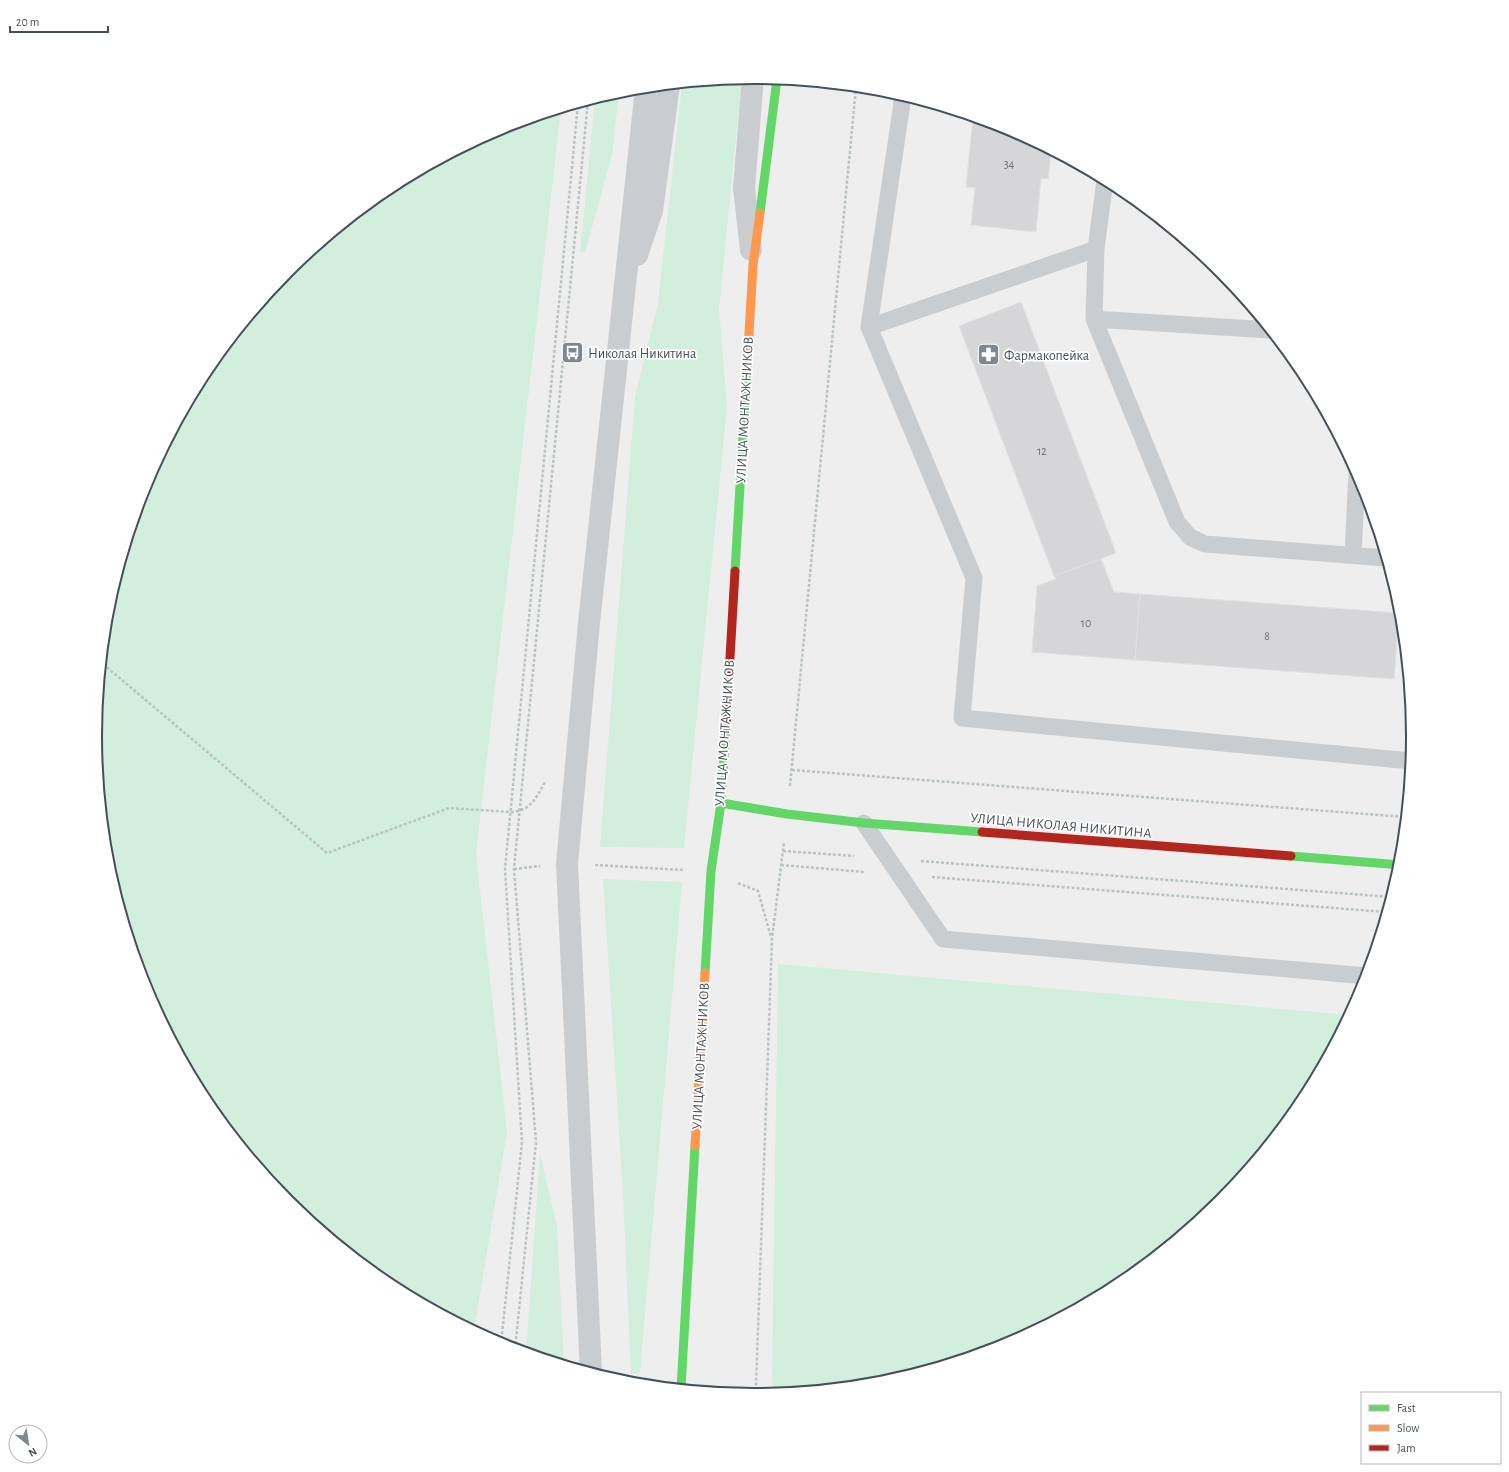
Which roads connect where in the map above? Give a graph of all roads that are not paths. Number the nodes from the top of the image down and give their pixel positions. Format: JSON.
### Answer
{"nodes":[{"id":1,"x":752,"y":84,"type":"edge"},
{"id":2,"x":776,"y":85,"type":"edge"},
{"id":3,"x":668,"y":90,"type":"edge"},
{"id":4,"x":645,"y":94,"type":"edge"},
{"id":5,"x":902,"y":101,"type":"edge"},
{"id":6,"x":1104,"y":186,"type":"edge"},
{"id":7,"x":1096,"y":249,"type":"junction"},
{"id":8,"x":753,"y":265,"type":"junction"},
{"id":9,"x":625,"y":290,"type":"junction"},
{"id":10,"x":1094,"y":319,"type":"junction"},
{"id":11,"x":868,"y":327,"type":"junction"},
{"id":12,"x":1264,"y":330,"type":"edge"},
{"id":13,"x":1356,"y":485,"type":"edge"},
{"id":14,"x":1353,"y":555,"type":"junction"},
{"id":15,"x":1381,"y":558,"type":"edge"},
{"id":16,"x":1405,"y":760,"type":"edge"},
{"id":17,"x":720,"y":803,"type":"junction"},
{"id":18,"x":864,"y":823,"type":"junction"},
{"id":19,"x":1394,"y":864,"type":"edge"},
{"id":20,"x":1361,"y":975,"type":"edge"},
{"id":21,"x":591,"y":1367,"type":"edge"},
{"id":22,"x":680,"y":1383,"type":"edge"}],
"edges":[{"from":1,"to":8,"type":"street"},
{"from":2,"to":8,"type":"street","name":"УЛИЦА МОНТАЖНИКОВ"},
{"from":3,"to":9,"type":"street"},
{"from":4,"to":9,"type":"street"},
{"from":5,"to":11,"type":"lane"},
{"from":6,"to":7,"type":"lane"},
{"from":7,"to":10,"type":"lane"},
{"from":7,"to":11,"type":"lane"},
{"from":8,"to":17,"type":"street","name":"УЛИЦА МОНТАЖНИКОВ"},
{"from":9,"to":21,"type":"street"},
{"from":10,"to":12,"type":"lane"},
{"from":10,"to":14,"type":"lane"},
{"from":11,"to":16,"type":"lane"},
{"from":13,"to":14,"type":"lane"},
{"from":14,"to":15,"type":"lane"},
{"from":17,"to":18,"type":"street","name":"УЛИЦА НИКОЛАЯ НИКИТИНА"},
{"from":17,"to":22,"type":"street","name":"УЛИЦА МОНТАЖНИКОВ"},
{"from":18,"to":19,"type":"street","name":"УЛИЦА НИКОЛАЯ НИКИТИНА"},
{"from":18,"to":20,"type":"lane"}]}
